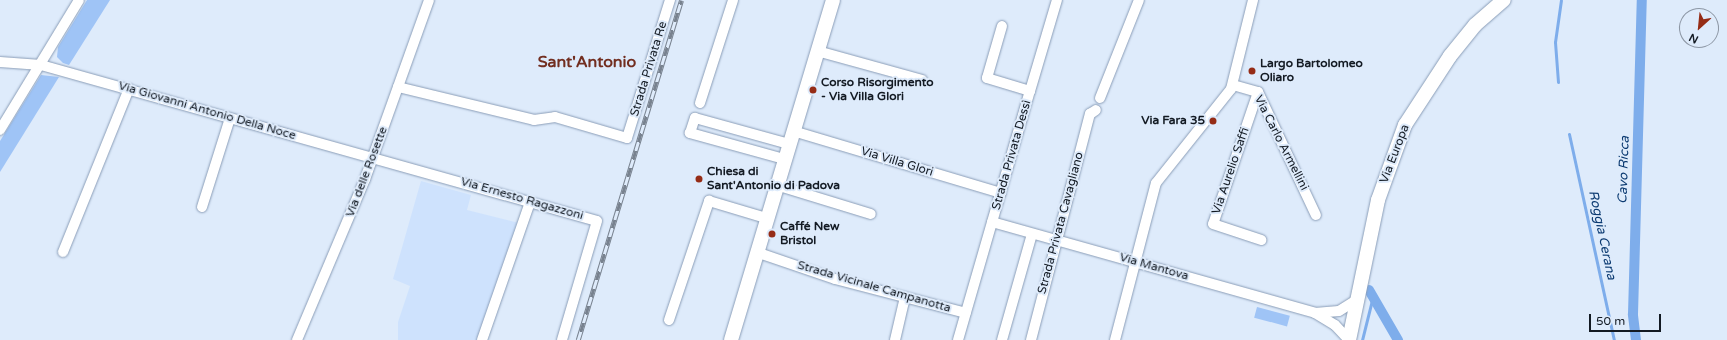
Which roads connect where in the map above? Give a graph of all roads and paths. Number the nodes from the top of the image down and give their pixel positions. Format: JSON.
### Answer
{"nodes":[{"id":1,"x":79,"y":0,"type":"edge"},
{"id":2,"x":429,"y":0,"type":"edge"},
{"id":3,"x":670,"y":0,"type":"edge"},
{"id":4,"x":733,"y":0,"type":"edge"},
{"id":5,"x":833,"y":0,"type":"edge"},
{"id":6,"x":1056,"y":0,"type":"edge"},
{"id":7,"x":1139,"y":0,"type":"edge"},
{"id":8,"x":1253,"y":0,"type":"edge"},
{"id":9,"x":1504,"y":0,"type":"edge"},
{"id":10,"x":1002,"y":26,"type":"dead end"},
{"id":11,"x":817,"y":51,"type":"junction"},
{"id":12,"x":0,"y":62,"type":"edge"},
{"id":13,"x":41,"y":65,"type":"junction"},
{"id":14,"x":922,"y":80,"type":"dead end"},
{"id":15,"x":1234,"y":85,"type":"junction"},
{"id":16,"x":398,"y":87,"type":"junction"},
{"id":17,"x":129,"y":89,"type":"junction"},
{"id":18,"x":1030,"y":91,"type":"junction"},
{"id":19,"x":1258,"y":92,"type":"junction"},
{"id":20,"x":1100,"y":98,"type":"dead end"},
{"id":21,"x":700,"y":103,"type":"dead end"},
{"id":22,"x":1096,"y":110,"type":"dead end"},
{"id":23,"x":230,"y":118,"type":"junction"},
{"id":24,"x":0,"y":130,"type":"edge"},
{"id":25,"x":791,"y":137,"type":"junction"},
{"id":26,"x":373,"y":157,"type":"junction"},
{"id":27,"x":784,"y":159,"type":"junction"},
{"id":28,"x":776,"y":185,"type":"junction"},
{"id":29,"x":1001,"y":193,"type":"junction"},
{"id":30,"x":530,"y":202,"type":"junction"},
{"id":31,"x":202,"y":207,"type":"dead end"},
{"id":32,"x":871,"y":214,"type":"dead end"},
{"id":33,"x":1316,"y":215,"type":"dead end"},
{"id":34,"x":766,"y":218,"type":"junction"},
{"id":35,"x":992,"y":222,"type":"junction"},
{"id":36,"x":1032,"y":234,"type":"junction"},
{"id":37,"x":1261,"y":240,"type":"dead end"},
{"id":38,"x":1055,"y":241,"type":"junction"},
{"id":39,"x":63,"y":252,"type":"dead end"},
{"id":40,"x":756,"y":252,"type":"junction"},
{"id":41,"x":1136,"y":262,"type":"junction"},
{"id":42,"x":905,"y":297,"type":"junction"},
{"id":43,"x":1358,"y":299,"type":"junction"},
{"id":44,"x":966,"y":313,"type":"junction"},
{"id":45,"x":1315,"y":313,"type":"junction"},
{"id":46,"x":669,"y":320,"type":"dead end"},
{"id":47,"x":297,"y":340,"type":"edge"},
{"id":48,"x":482,"y":340,"type":"edge"},
{"id":49,"x":562,"y":340,"type":"edge"},
{"id":50,"x":731,"y":340,"type":"edge"},
{"id":51,"x":895,"y":340,"type":"edge"},
{"id":52,"x":958,"y":340,"type":"edge"},
{"id":53,"x":1002,"y":340,"type":"edge"},
{"id":54,"x":1031,"y":340,"type":"edge"},
{"id":55,"x":1115,"y":340,"type":"edge"},
{"id":56,"x":1349,"y":340,"type":"edge"}],
"edges":[{"from":1,"to":13,"type":"street"},
{"from":2,"to":16,"type":"street","name":"Via delle Rosette"},
{"from":3,"to":16,"type":"street","name":"Strada Privata Re"},
{"from":4,"to":21,"type":"street"},
{"from":5,"to":11,"type":"main road"},
{"from":6,"to":18,"type":"street"},
{"from":7,"to":20,"type":"street"},
{"from":8,"to":15,"type":"street"},
{"from":9,"to":43,"type":"main road","name":"Via Europa"},
{"from":10,"to":18,"type":"street","name":"Strada Privata Dessì"},
{"from":11,"to":14,"type":"street"},
{"from":11,"to":25,"type":"main road"},
{"from":12,"to":13,"type":"street","name":"Via Giovanni Antonio Della Noce"},
{"from":13,"to":17,"type":"street","name":"Via Giovanni Antonio Della Noce"},
{"from":13,"to":24,"type":"street"},
{"from":15,"to":19,"type":"street","name":"Via Carlo Armellini"},
{"from":15,"to":41,"type":"street"},
{"from":16,"to":26,"type":"street","name":"Via delle Rosette"},
{"from":17,"to":23,"type":"street","name":"Via Giovanni Antonio Della Noce"},
{"from":17,"to":39,"type":"street"},
{"from":18,"to":29,"type":"street","name":"Strada Privata Dessì"},
{"from":19,"to":33,"type":"street","name":"Via Carlo Armellini"},
{"from":19,"to":37,"type":"street","name":"Via Aurelio Saffi"},
{"from":22,"to":38,"type":"street","name":"Strada Privata Cavagliano"},
{"from":23,"to":26,"type":"street","name":"Via Giovanni Antonio Della Noce"},
{"from":23,"to":31,"type":"street"},
{"from":25,"to":27,"type":"main road"},
{"from":25,"to":27,"type":"street","name":"Via Villa Glori"},
{"from":25,"to":29,"type":"street","name":"Via Villa Glori"},
{"from":26,"to":30,"type":"street","name":"Via Ernesto Ragazzoni"},
{"from":26,"to":47,"type":"street","name":"Via delle Rosette"},
{"from":27,"to":28,"type":"main road"},
{"from":28,"to":32,"type":"street"},
{"from":28,"to":34,"type":"main road"},
{"from":29,"to":35,"type":"street","name":"Strada Privata Dessì"},
{"from":30,"to":48,"type":"street"},
{"from":30,"to":49,"type":"street","name":"Via Ernesto Ragazzoni"},
{"from":34,"to":40,"type":"main road"},
{"from":34,"to":46,"type":"street"},
{"from":35,"to":36,"type":"street","name":"Via Mantova"},
{"from":35,"to":44,"type":"street","name":"Strada Privata Dessì"},
{"from":36,"to":38,"type":"street","name":"Via Mantova"},
{"from":36,"to":53,"type":"street"},
{"from":38,"to":41,"type":"street","name":"Via Mantova"},
{"from":38,"to":54,"type":"street","name":"Strada Privata Cavagliano"},
{"from":40,"to":42,"type":"street","name":"Strada Vicinale Campanotta"},
{"from":40,"to":50,"type":"main road"},
{"from":41,"to":45,"type":"street","name":"Via Mantova"},
{"from":41,"to":55,"type":"street"},
{"from":42,"to":44,"type":"street","name":"Strada Vicinale Campanotta"},
{"from":42,"to":51,"type":"street"},
{"from":43,"to":45,"type":"street","name":"Via Mantova"},
{"from":43,"to":56,"type":"main road","name":"Via Europa"},
{"from":44,"to":52,"type":"street","name":"Strada Vicinale Campanotta"},
{"from":45,"to":56,"type":"street","name":"Via Mantova"}]}
